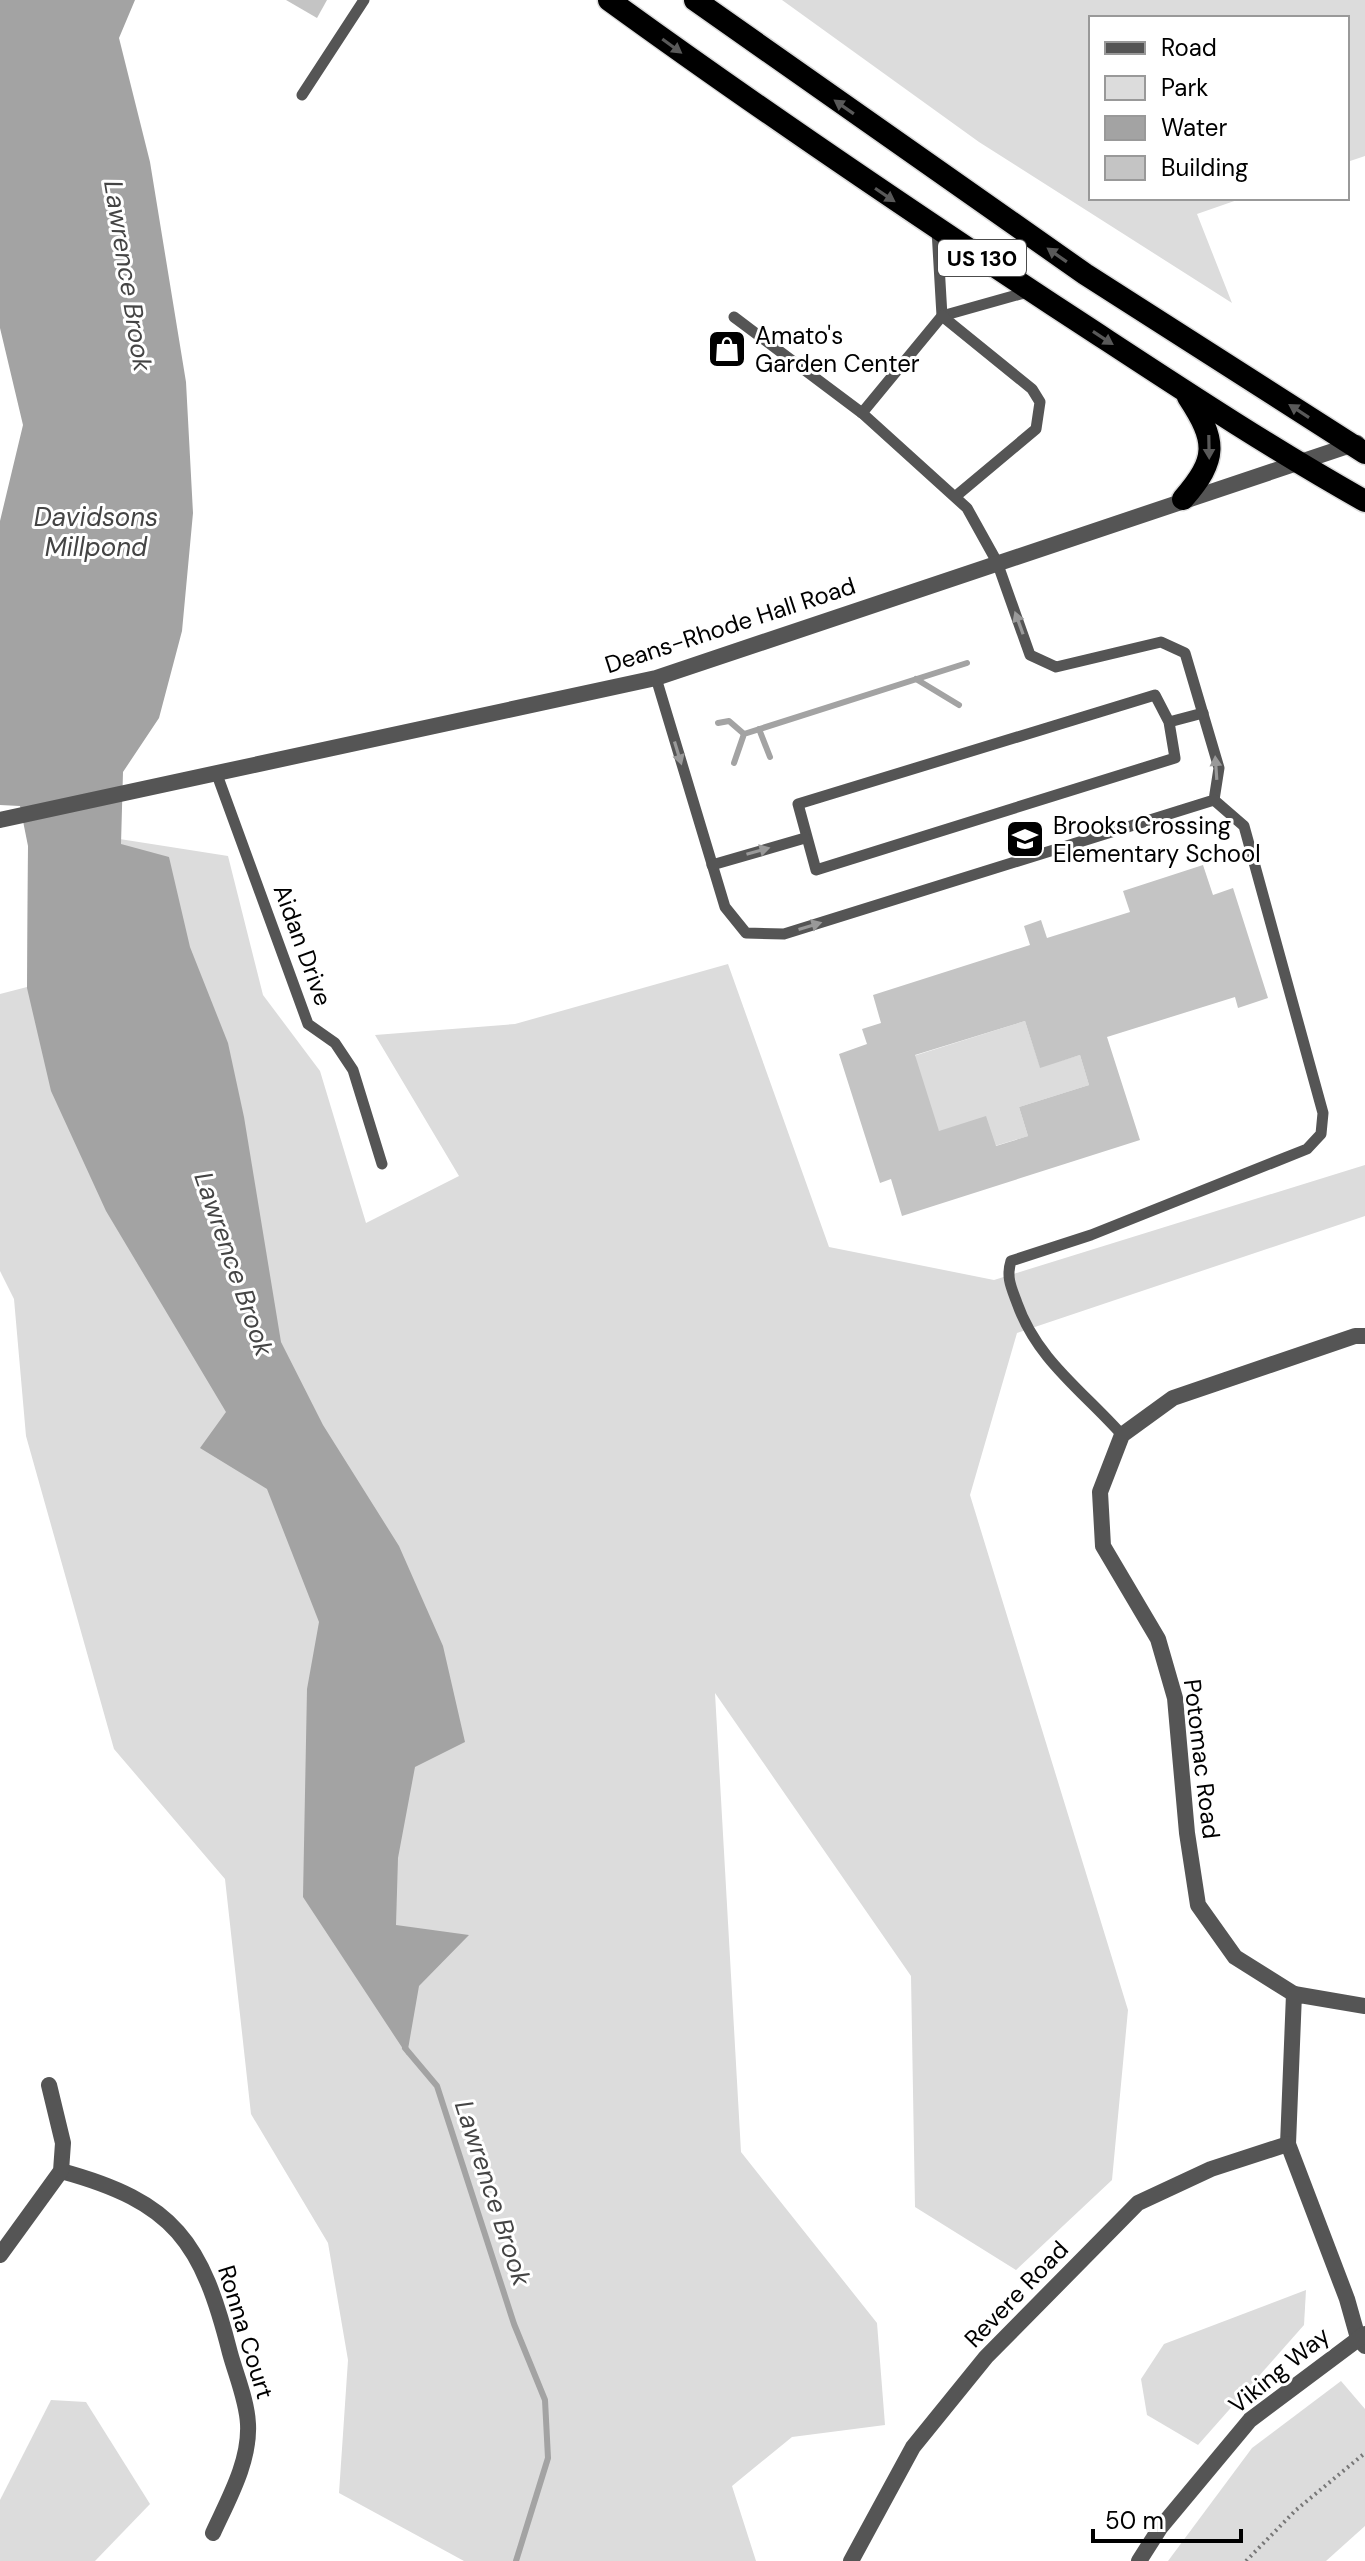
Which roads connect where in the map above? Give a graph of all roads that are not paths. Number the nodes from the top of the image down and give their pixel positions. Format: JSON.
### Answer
{"nodes":[{"id":1,"x":364,"y":0,"type":"edge"},
{"id":2,"x":609,"y":0,"type":"edge"},
{"id":3,"x":695,"y":0,"type":"edge"},
{"id":4,"x":302,"y":95,"type":"dead end"},
{"id":5,"x":937,"y":230,"type":"junction"},
{"id":6,"x":1031,"y":291,"type":"junction"},
{"id":7,"x":942,"y":316,"type":"junction"},
{"id":8,"x":734,"y":317,"type":"dead end"},
{"id":9,"x":1186,"y":392,"type":"junction"},
{"id":10,"x":862,"y":413,"type":"junction"},
{"id":11,"x":1361,"y":446,"type":"edge"},
{"id":12,"x":1298,"y":463,"type":"junction"},
{"id":13,"x":956,"y":496,"type":"junction"},
{"id":14,"x":1183,"y":499,"type":"junction"},
{"id":15,"x":1365,"y":501,"type":"edge"},
{"id":16,"x":997,"y":562,"type":"junction"},
{"id":17,"x":656,"y":678,"type":"junction"},
{"id":18,"x":1203,"y":713,"type":"junction"},
{"id":19,"x":1169,"y":722,"type":"junction"},
{"id":20,"x":216,"y":772,"type":"junction"},
{"id":21,"x":1214,"y":800,"type":"junction"},
{"id":22,"x":6,"y":818,"type":"edge"},
{"id":23,"x":805,"y":838,"type":"junction"},
{"id":24,"x":712,"y":865,"type":"junction"},
{"id":25,"x":382,"y":1164,"type":"dead end"},
{"id":26,"x":1365,"y":1336,"type":"edge"},
{"id":27,"x":1122,"y":1435,"type":"junction"},
{"id":28,"x":1294,"y":1994,"type":"junction"},
{"id":29,"x":1365,"y":2006,"type":"edge"},
{"id":30,"x":49,"y":2085,"type":"dead end"},
{"id":31,"x":1288,"y":2144,"type":"junction"},
{"id":32,"x":61,"y":2171,"type":"junction"},
{"id":33,"x":0,"y":2255,"type":"edge"},
{"id":34,"x":1363,"y":2339,"type":"edge"},
{"id":35,"x":213,"y":2533,"type":"dead end"},
{"id":36,"x":851,"y":2561,"type":"edge"},
{"id":37,"x":1139,"y":2561,"type":"edge"}],
"edges":[{"from":1,"to":4,"type":"lane"},
{"from":2,"to":5,"type":"highway","number":"US 130","one_way":true},
{"from":11,"to":3,"type":"highway","number":"US 130","one_way":true},
{"from":5,"to":6,"type":"highway","number":"US 130"},
{"from":5,"to":7,"type":"lane"},
{"from":6,"to":7,"type":"lane"},
{"from":6,"to":9,"type":"highway","number":"US 130","one_way":true},
{"from":7,"to":10,"type":"lane"},
{"from":7,"to":13,"type":"lane"},
{"from":8,"to":10,"type":"lane"},
{"from":9,"to":12,"type":"highway","number":"US 130"},
{"from":9,"to":14,"type":"highway","one_way":true},
{"from":10,"to":13,"type":"lane"},
{"from":11,"to":12,"type":"street","name":"Deans-Rhode Hall Road"},
{"from":12,"to":14,"type":"street","name":"Deans-Rhode Hall Road"},
{"from":12,"to":15,"type":"highway","number":"US 130"},
{"from":13,"to":16,"type":"lane"},
{"from":14,"to":16,"type":"street","name":"Deans-Rhode Hall Road"},
{"from":16,"to":17,"type":"street","name":"Deans-Rhode Hall Road"},
{"from":18,"to":16,"type":"lane","one_way":true},
{"from":17,"to":20,"type":"street","name":"Deans-Rhode Hall Road"},
{"from":17,"to":24,"type":"lane","one_way":true},
{"from":18,"to":19,"type":"lane"},
{"from":21,"to":18,"type":"lane","one_way":true},
{"from":19,"to":23,"type":"lane"},
{"from":19,"to":23,"type":"lane"},
{"from":20,"to":22,"type":"street","name":"Deans-Rhode Hall Road"},
{"from":20,"to":25,"type":"lane","name":"Aidan Drive"},
{"from":24,"to":21,"type":"lane","one_way":true},
{"from":21,"to":27,"type":"lane"},
{"from":24,"to":23,"type":"lane","one_way":true},
{"from":26,"to":27,"type":"street"},
{"from":27,"to":28,"type":"street","name":"Potomac Road"},
{"from":28,"to":29,"type":"street"},
{"from":28,"to":31,"type":"street"},
{"from":30,"to":32,"type":"street"},
{"from":31,"to":34,"type":"street"},
{"from":31,"to":36,"type":"street","name":"Revere Road"},
{"from":32,"to":33,"type":"street"},
{"from":32,"to":35,"type":"street","name":"Ronna Court"},
{"from":34,"to":37,"type":"street","name":"Viking Way"}]}
